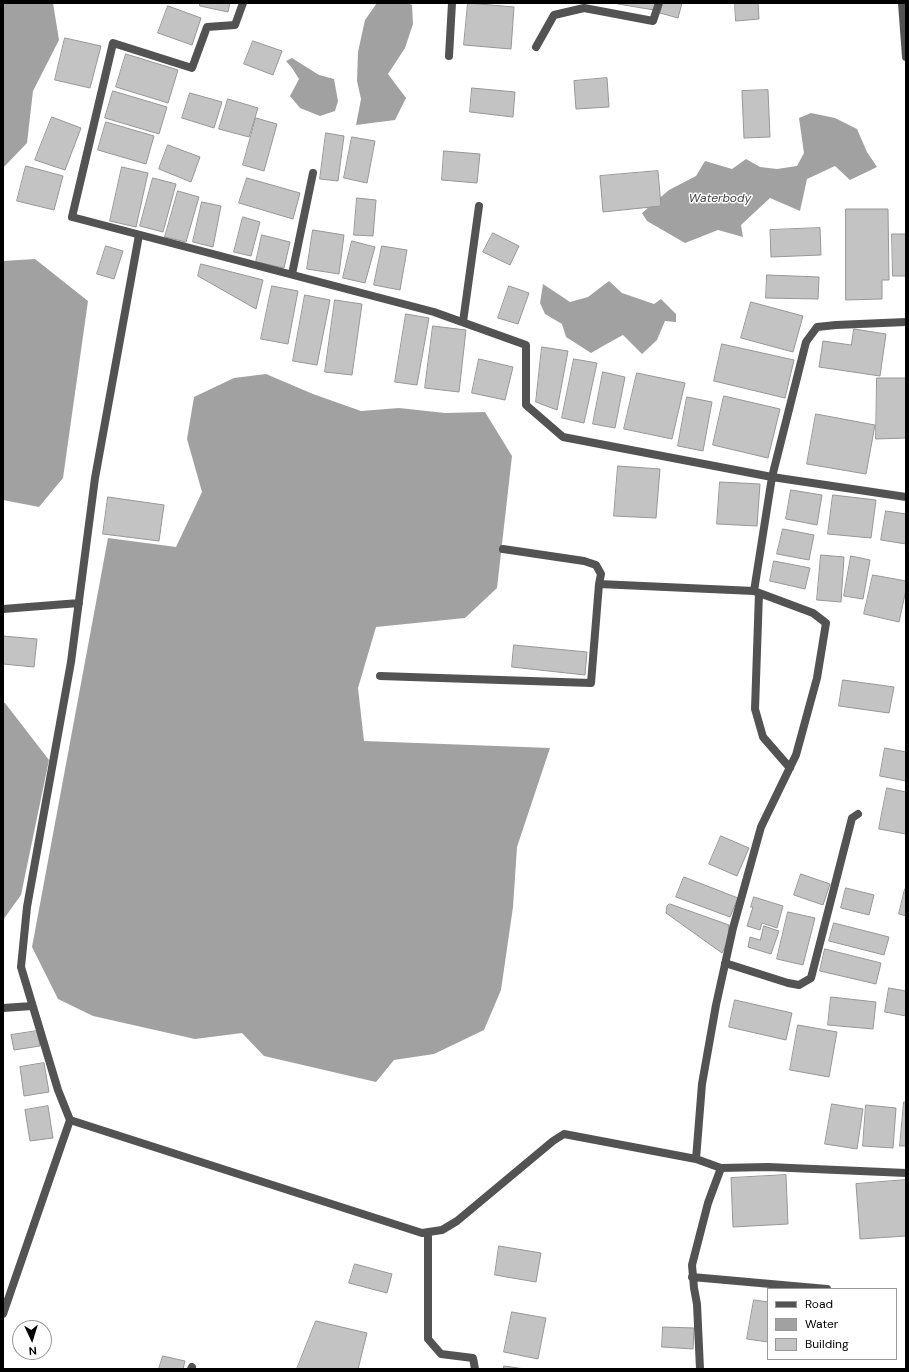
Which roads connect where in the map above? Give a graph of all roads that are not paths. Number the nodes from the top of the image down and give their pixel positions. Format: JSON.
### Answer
{"nodes":[{"id":1,"x":243,"y":3,"type":"edge"},
{"id":2,"x":452,"y":3,"type":"edge"},
{"id":3,"x":659,"y":3,"type":"edge"},
{"id":4,"x":902,"y":3,"type":"edge"},
{"id":5,"x":536,"y":47,"type":"dead end"},
{"id":6,"x":449,"y":56,"type":"dead end"},
{"id":7,"x":906,"y":57,"type":"edge"},
{"id":8,"x":313,"y":173,"type":"dead end"},
{"id":9,"x":479,"y":206,"type":"dead end"},
{"id":10,"x":139,"y":235,"type":"junction"},
{"id":11,"x":292,"y":274,"type":"junction"},
{"id":12,"x":463,"y":322,"type":"junction"},
{"id":13,"x":906,"y":322,"type":"edge"},
{"id":14,"x":772,"y":477,"type":"junction"},
{"id":15,"x":906,"y":497,"type":"edge"},
{"id":16,"x":504,"y":549,"type":"dead end"},
{"id":17,"x":599,"y":584,"type":"junction"},
{"id":18,"x":756,"y":592,"type":"junction"},
{"id":19,"x":79,"y":603,"type":"junction"},
{"id":20,"x":3,"y":609,"type":"edge"},
{"id":21,"x":380,"y":676,"type":"dead end"},
{"id":22,"x":790,"y":768,"type":"junction"},
{"id":23,"x":858,"y":814,"type":"dead end"},
{"id":24,"x":725,"y":963,"type":"junction"},
{"id":25,"x":32,"y":1006,"type":"junction"},
{"id":26,"x":3,"y":1008,"type":"edge"},
{"id":27,"x":70,"y":1120,"type":"junction"},
{"id":28,"x":696,"y":1159,"type":"junction"},
{"id":29,"x":721,"y":1168,"type":"junction"},
{"id":30,"x":906,"y":1173,"type":"edge"},
{"id":31,"x":428,"y":1232,"type":"junction"},
{"id":32,"x":692,"y":1277,"type":"junction"},
{"id":33,"x":816,"y":1288,"type":"edge"},
{"id":34,"x":3,"y":1314,"type":"edge"},
{"id":35,"x":475,"y":1369,"type":"edge"},
{"id":36,"x":700,"y":1369,"type":"edge"}],
"edges":[{"from":1,"to":10,"type":"street"},
{"from":2,"to":6,"type":"street"},
{"from":3,"to":5,"type":"street"},
{"from":4,"to":7,"type":"street"},
{"from":8,"to":11,"type":"street"},
{"from":9,"to":12,"type":"street"},
{"from":10,"to":11,"type":"street"},
{"from":10,"to":19,"type":"street"},
{"from":11,"to":12,"type":"street"},
{"from":12,"to":14,"type":"street"},
{"from":13,"to":14,"type":"street"},
{"from":14,"to":15,"type":"street"},
{"from":14,"to":18,"type":"street"},
{"from":16,"to":17,"type":"street"},
{"from":17,"to":18,"type":"street"},
{"from":17,"to":21,"type":"street"},
{"from":18,"to":22,"type":"street"},
{"from":18,"to":22,"type":"street"},
{"from":19,"to":20,"type":"street"},
{"from":19,"to":25,"type":"street"},
{"from":22,"to":24,"type":"street"},
{"from":23,"to":24,"type":"street"},
{"from":24,"to":28,"type":"street"},
{"from":25,"to":26,"type":"street"},
{"from":25,"to":27,"type":"street"},
{"from":27,"to":31,"type":"street"},
{"from":27,"to":34,"type":"street"},
{"from":28,"to":29,"type":"street"},
{"from":28,"to":31,"type":"street"},
{"from":29,"to":30,"type":"street"},
{"from":29,"to":32,"type":"street"},
{"from":31,"to":35,"type":"street"},
{"from":32,"to":33,"type":"street"},
{"from":32,"to":36,"type":"street"}]}
